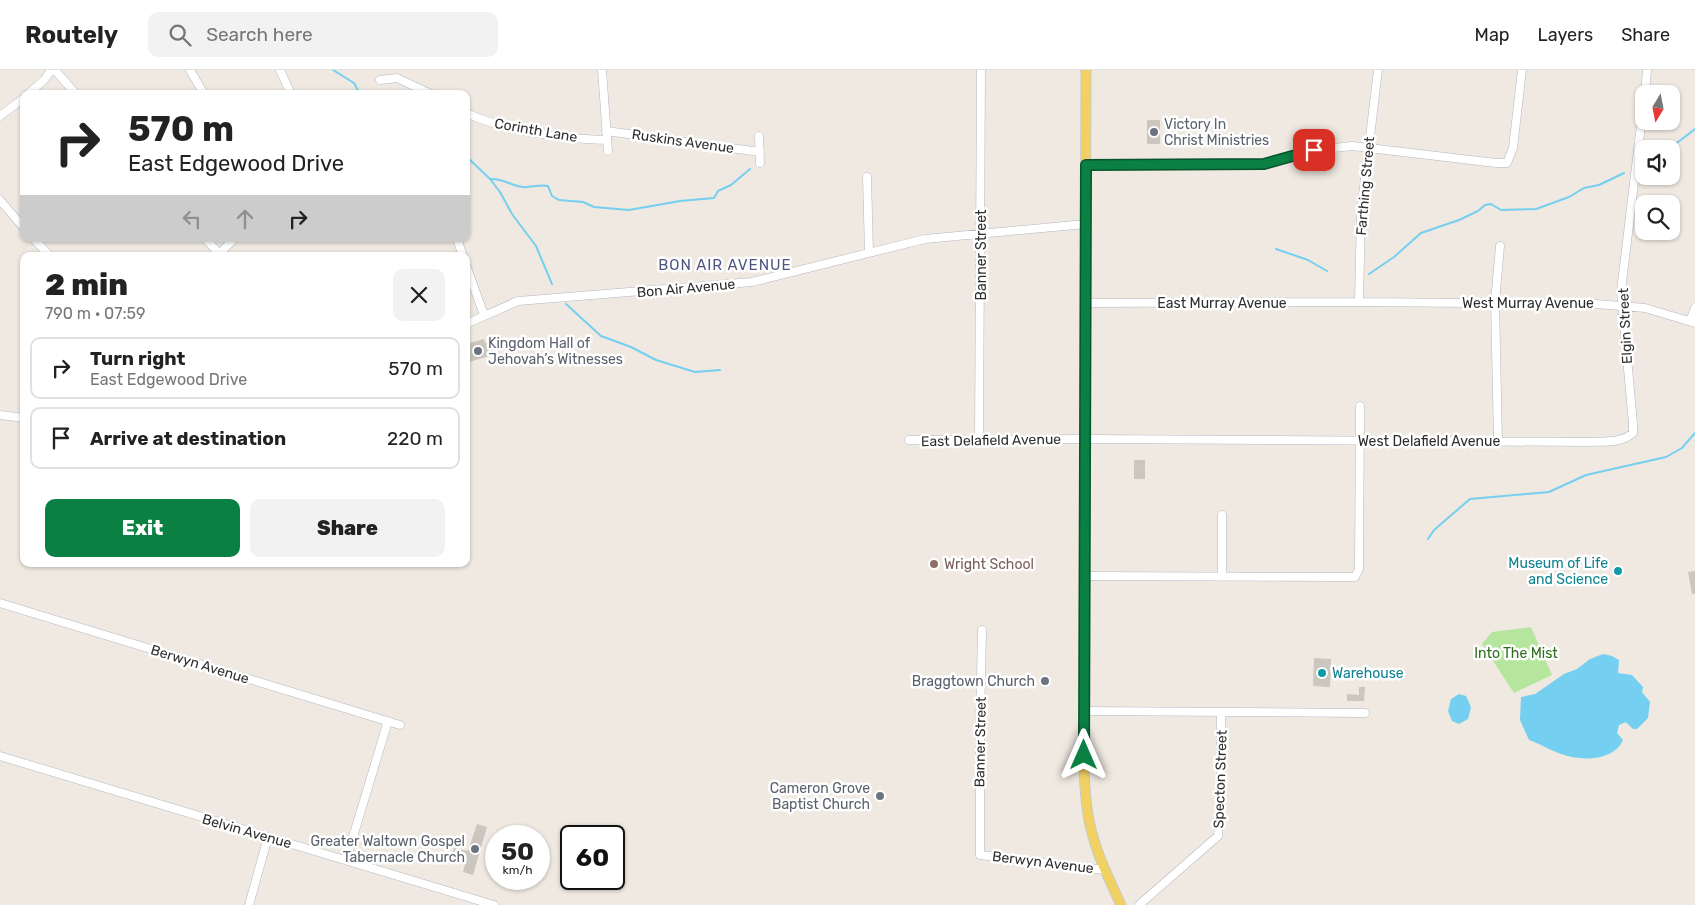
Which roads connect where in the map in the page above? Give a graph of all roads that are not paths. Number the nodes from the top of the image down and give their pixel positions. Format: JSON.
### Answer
{"nodes":[{"id":1,"x":53,"y":70,"type":"edge"},
{"id":2,"x":190,"y":70,"type":"edge"},
{"id":3,"x":280,"y":70,"type":"edge"},
{"id":4,"x":602,"y":70,"type":"edge"},
{"id":5,"x":980,"y":70,"type":"edge"},
{"id":6,"x":1086,"y":70,"type":"edge"},
{"id":7,"x":1378,"y":70,"type":"edge"},
{"id":8,"x":1522,"y":70,"type":"edge"},
{"id":9,"x":1647,"y":70,"type":"edge"},
{"id":10,"x":380,"y":80,"type":"dead end"},
{"id":11,"x":1645,"y":85,"type":"edge"},
{"id":12,"x":33,"y":90,"type":"edge"},
{"id":13,"x":72,"y":90,"type":"edge"},
{"id":14,"x":202,"y":90,"type":"edge"},
{"id":15,"x":288,"y":90,"type":"edge"},
{"id":16,"x":423,"y":90,"type":"edge"},
{"id":17,"x":20,"y":101,"type":"edge"},
{"id":18,"x":470,"y":115,"type":"edge"},
{"id":19,"x":0,"y":116,"type":"edge"},
{"id":20,"x":606,"y":130,"type":"junction"},
{"id":21,"x":1640,"y":130,"type":"edge"},
{"id":22,"x":759,"y":136,"type":"dead end"},
{"id":23,"x":607,"y":140,"type":"junction"},
{"id":24,"x":1368,"y":148,"type":"junction"},
{"id":25,"x":608,"y":151,"type":"dead end"},
{"id":26,"x":760,"y":152,"type":"junction"},
{"id":27,"x":760,"y":163,"type":"dead end"},
{"id":28,"x":1086,"y":165,"type":"junction"},
{"id":29,"x":866,"y":178,"type":"dead end"},
{"id":30,"x":0,"y":200,"type":"edge"},
{"id":31,"x":20,"y":223,"type":"edge"},
{"id":32,"x":1086,"y":224,"type":"junction"},
{"id":33,"x":981,"y":234,"type":"junction"},
{"id":34,"x":37,"y":242,"type":"edge"},
{"id":35,"x":209,"y":242,"type":"edge"},
{"id":36,"x":231,"y":242,"type":"edge"},
{"id":37,"x":1500,"y":246,"type":"dead end"},
{"id":38,"x":46,"y":252,"type":"edge"},
{"id":39,"x":217,"y":252,"type":"edge"},
{"id":40,"x":223,"y":252,"type":"edge"},
{"id":41,"x":869,"y":253,"type":"junction"},
{"id":42,"x":470,"y":276,"type":"edge"},
{"id":43,"x":1359,"y":302,"type":"junction"},
{"id":44,"x":1495,"y":302,"type":"junction"},
{"id":45,"x":1086,"y":303,"type":"junction"},
{"id":46,"x":1621,"y":305,"type":"junction"},
{"id":47,"x":1695,"y":308,"type":"edge"},
{"id":48,"x":484,"y":315,"type":"junction"},
{"id":49,"x":470,"y":322,"type":"edge"},
{"id":50,"x":1693,"y":322,"type":"edge"},
{"id":51,"x":1360,"y":406,"type":"dead end"},
{"id":52,"x":0,"y":415,"type":"edge"},
{"id":53,"x":20,"y":418,"type":"edge"},
{"id":54,"x":1633,"y":433,"type":"joint"},
{"id":55,"x":1085,"y":439,"type":"junction"},
{"id":56,"x":909,"y":440,"type":"dead end"},
{"id":57,"x":980,"y":440,"type":"junction"},
{"id":58,"x":1222,"y":440,"type":"joint"},
{"id":59,"x":1360,"y":440,"type":"junction"},
{"id":60,"x":1498,"y":441,"type":"junction"},
{"id":61,"x":1222,"y":515,"type":"dead end"},
{"id":62,"x":1085,"y":576,"type":"junction"},
{"id":63,"x":1222,"y":577,"type":"junction"},
{"id":64,"x":0,"y":603,"type":"edge"},
{"id":65,"x":982,"y":630,"type":"dead end"},
{"id":66,"x":1084,"y":712,"type":"junction"},
{"id":67,"x":1221,"y":713,"type":"junction"},
{"id":68,"x":1365,"y":713,"type":"dead end"},
{"id":69,"x":388,"y":721,"type":"junction"},
{"id":70,"x":400,"y":725,"type":"dead end"},
{"id":71,"x":0,"y":756,"type":"edge"},
{"id":72,"x":268,"y":837,"type":"junction"},
{"id":73,"x":980,"y":855,"type":"joint"},
{"id":74,"x":346,"y":860,"type":"junction"},
{"id":75,"x":1105,"y":870,"type":"junction"},
{"id":76,"x":249,"y":905,"type":"edge"},
{"id":77,"x":494,"y":905,"type":"edge"},
{"id":78,"x":1121,"y":905,"type":"edge"},
{"id":79,"x":1139,"y":905,"type":"edge"}],
"edges":[{"from":1,"to":12,"type":"street"},
{"from":1,"to":13,"type":"street"},
{"from":2,"to":14,"type":"street"},
{"from":3,"to":15,"type":"street"},
{"from":4,"to":20,"type":"street"},
{"from":5,"to":33,"type":"street","name":"Banner Street"},
{"from":6,"to":28,"type":"main road"},
{"from":7,"to":24,"type":"street","name":"Farthing Street"},
{"from":8,"to":24,"type":"street"},
{"from":9,"to":11,"type":"street"},
{"from":10,"to":16,"type":"street"},
{"from":17,"to":19,"type":"street"},
{"from":18,"to":23,"type":"street","name":"Corinth Lane"},
{"from":20,"to":23,"type":"street"},
{"from":20,"to":26,"type":"street","name":"Ruskins Avenue"},
{"from":21,"to":46,"type":"street","name":"Elgin Street"},
{"from":22,"to":26,"type":"street"},
{"from":23,"to":25,"type":"street"},
{"from":24,"to":28,"type":"street"},
{"from":24,"to":43,"type":"street","name":"Farthing Street"},
{"from":26,"to":27,"type":"street"},
{"from":28,"to":32,"type":"main road"},
{"from":29,"to":41,"type":"street"},
{"from":30,"to":31,"type":"street"},
{"from":32,"to":33,"type":"street","name":"Bon Air Avenue"},
{"from":32,"to":45,"type":"main road"},
{"from":33,"to":41,"type":"street","name":"Bon Air Avenue"},
{"from":33,"to":57,"type":"street","name":"Banner Street"},
{"from":34,"to":38,"type":"street"},
{"from":35,"to":39,"type":"street"},
{"from":36,"to":40,"type":"street"},
{"from":37,"to":44,"type":"street"},
{"from":41,"to":48,"type":"street","name":"Bon Air Avenue"},
{"from":42,"to":48,"type":"street"},
{"from":43,"to":44,"type":"street","name":"West Murray Avenue"},
{"from":43,"to":45,"type":"street","name":"East Murray Avenue"},
{"from":44,"to":46,"type":"street","name":"West Murray Avenue"},
{"from":44,"to":60,"type":"street"},
{"from":45,"to":55,"type":"main road"},
{"from":46,"to":50,"type":"street","name":"West Murray Avenue"},
{"from":46,"to":54,"type":"street","name":"Elgin Street"},
{"from":47,"to":50,"type":"street"},
{"from":48,"to":49,"type":"street","name":"Bon Air Avenue"},
{"from":51,"to":59,"type":"street"},
{"from":52,"to":53,"type":"street"},
{"from":54,"to":60,"type":"street","name":"West Delafield Avenue"},
{"from":55,"to":57,"type":"street","name":"East Delafield Avenue"},
{"from":55,"to":58,"type":"street","name":"East Delafield Avenue"},
{"from":55,"to":62,"type":"main road"},
{"from":56,"to":57,"type":"street","name":"East Delafield Avenue"},
{"from":58,"to":59,"type":"street","name":"West Delafield Avenue"},
{"from":59,"to":60,"type":"street","name":"West Delafield Avenue"},
{"from":59,"to":63,"type":"street"},
{"from":61,"to":63,"type":"street"},
{"from":62,"to":63,"type":"street"},
{"from":62,"to":66,"type":"main road"},
{"from":64,"to":69,"type":"street","name":"Berwyn Avenue"},
{"from":65,"to":73,"type":"street","name":"Banner Street"},
{"from":66,"to":67,"type":"street"},
{"from":66,"to":75,"type":"main road"},
{"from":67,"to":68,"type":"street"},
{"from":67,"to":79,"type":"street","name":"Specton Street"},
{"from":69,"to":70,"type":"street","name":"Berwyn Avenue"},
{"from":69,"to":74,"type":"street"},
{"from":71,"to":72,"type":"street","name":"Belvin Avenue"},
{"from":72,"to":74,"type":"street","name":"Belvin Avenue"},
{"from":72,"to":76,"type":"street"},
{"from":73,"to":75,"type":"street","name":"Berwyn Avenue"},
{"from":74,"to":77,"type":"street","name":"Belvin Avenue"},
{"from":75,"to":78,"type":"main road"}]}
